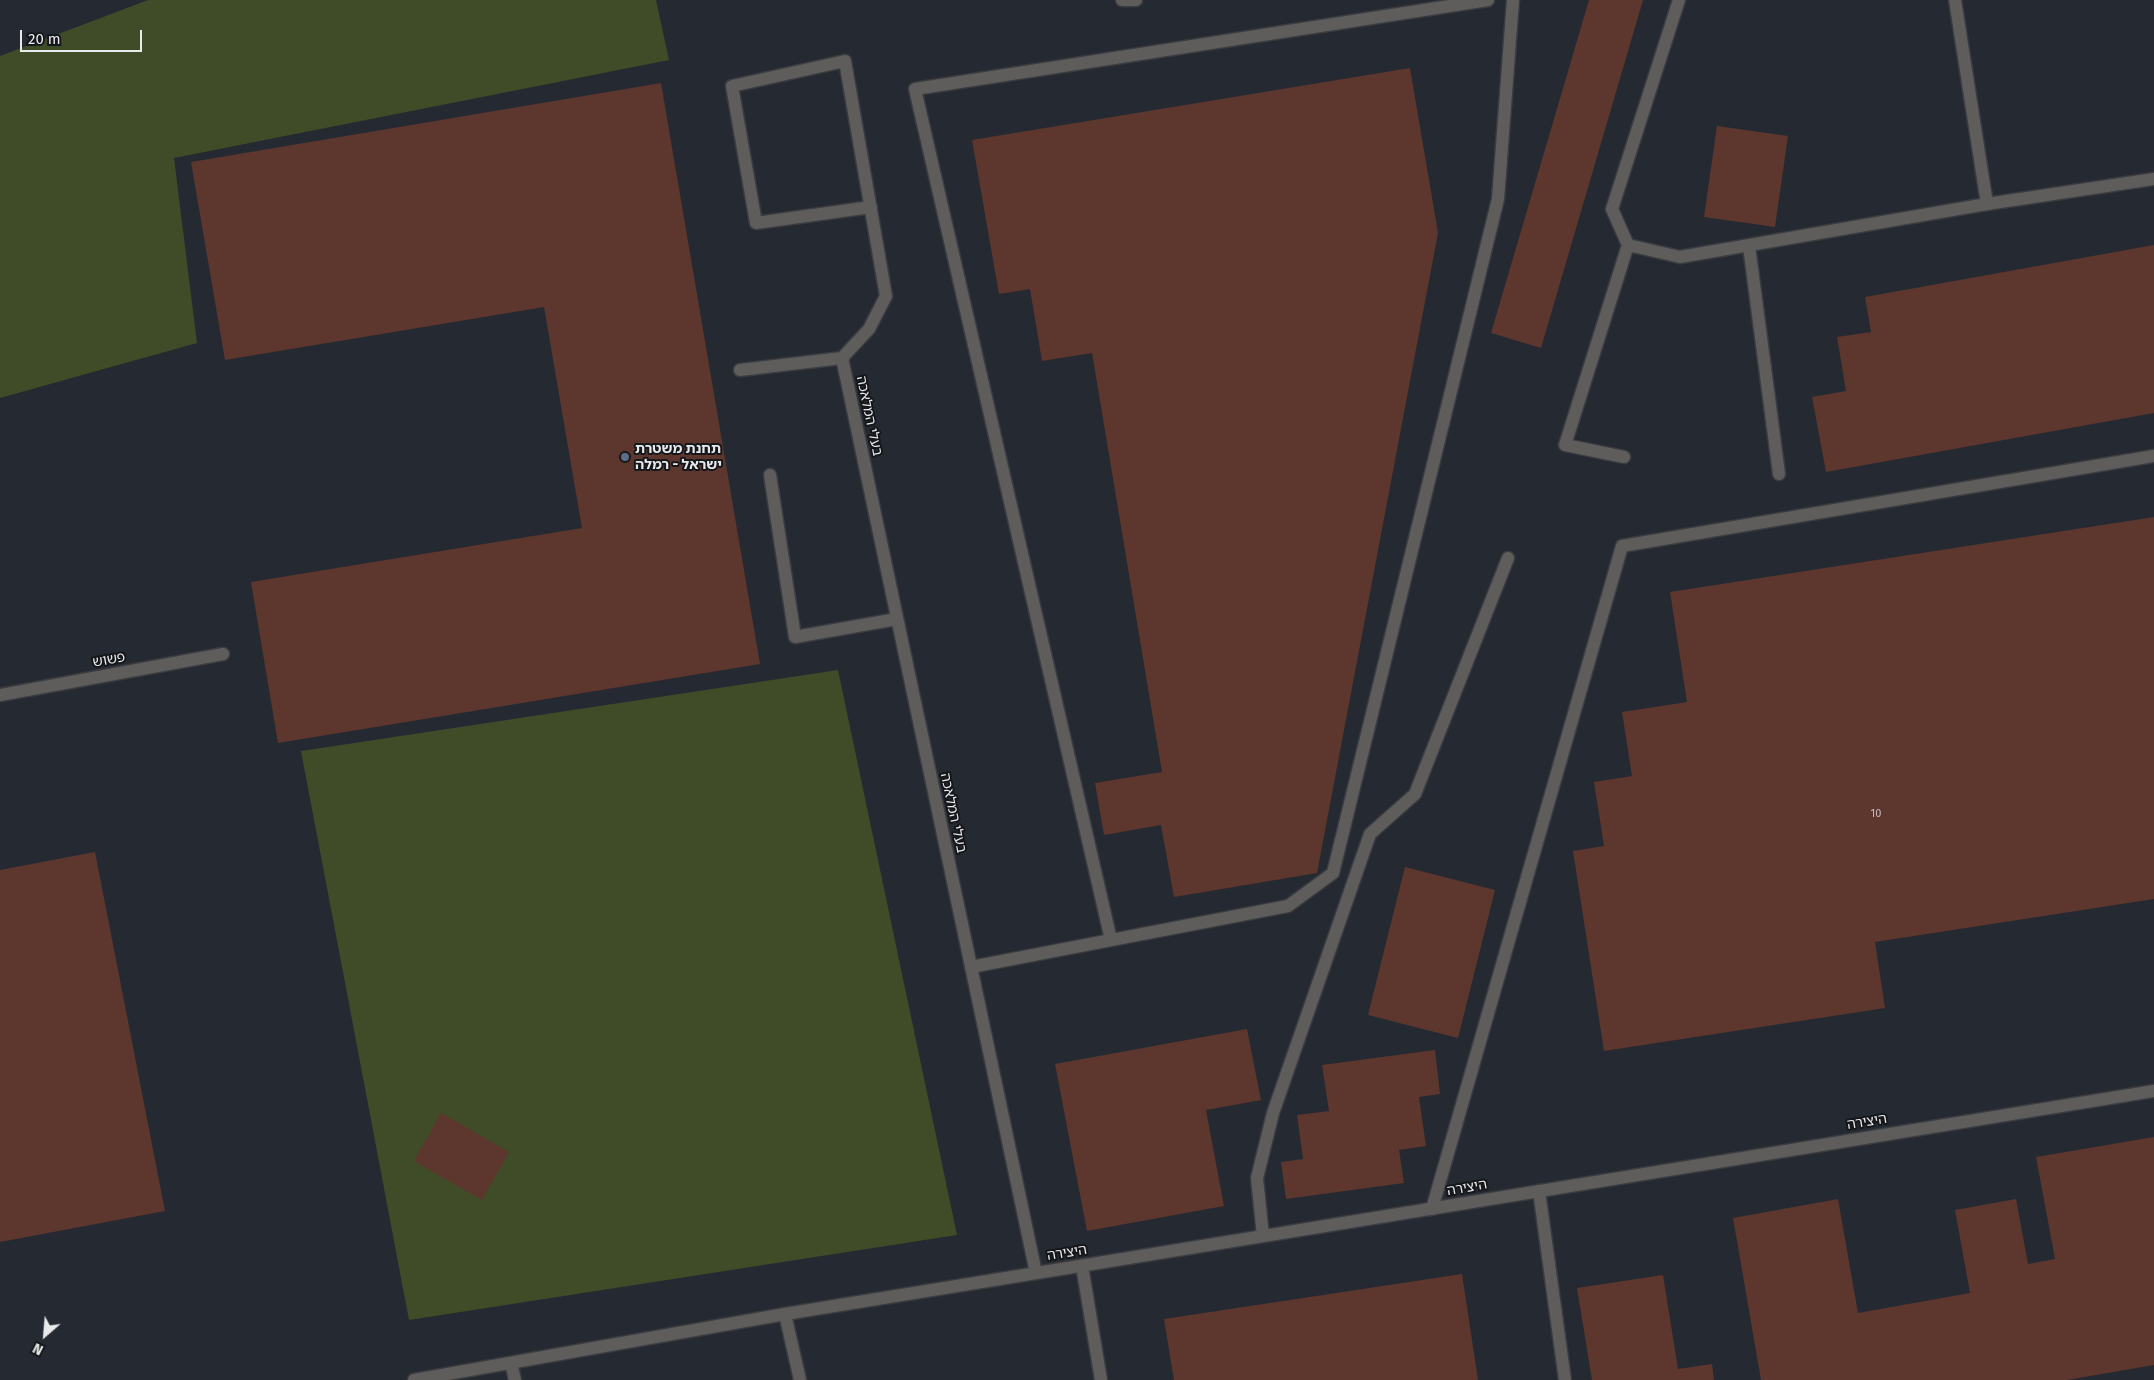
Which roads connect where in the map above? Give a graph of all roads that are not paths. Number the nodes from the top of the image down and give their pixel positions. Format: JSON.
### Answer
{"nodes":[{"id":1,"x":1122,"y":0,"type":"edge"},
{"id":2,"x":1136,"y":0,"type":"edge"},
{"id":3,"x":1488,"y":0,"type":"edge"},
{"id":4,"x":1513,"y":0,"type":"edge"},
{"id":5,"x":1679,"y":0,"type":"edge"},
{"id":6,"x":1955,"y":0,"type":"edge"},
{"id":7,"x":2154,"y":179,"type":"edge"},
{"id":8,"x":1987,"y":204,"type":"junction"},
{"id":9,"x":871,"y":207,"type":"junction"},
{"id":10,"x":1628,"y":245,"type":"junction"},
{"id":11,"x":1749,"y":246,"type":"junction"},
{"id":12,"x":842,"y":358,"type":"junction"},
{"id":13,"x":740,"y":370,"type":"dead end"},
{"id":14,"x":2154,"y":456,"type":"edge"},
{"id":15,"x":1624,"y":458,"type":"dead end"},
{"id":16,"x":1779,"y":474,"type":"dead end"},
{"id":17,"x":770,"y":476,"type":"dead end"},
{"id":18,"x":1508,"y":558,"type":"dead end"},
{"id":19,"x":897,"y":619,"type":"junction"},
{"id":20,"x":223,"y":654,"type":"dead end"},
{"id":21,"x":0,"y":695,"type":"edge"},
{"id":22,"x":1112,"y":940,"type":"junction"},
{"id":23,"x":971,"y":967,"type":"junction"},
{"id":24,"x":2154,"y":1091,"type":"edge"},
{"id":25,"x":1540,"y":1191,"type":"junction"},
{"id":26,"x":1432,"y":1209,"type":"junction"},
{"id":27,"x":1263,"y":1236,"type":"junction"},
{"id":28,"x":1082,"y":1266,"type":"junction"},
{"id":29,"x":1036,"y":1273,"type":"junction"},
{"id":30,"x":785,"y":1314,"type":"junction"},
{"id":31,"x":512,"y":1363,"type":"junction"},
{"id":32,"x":433,"y":1378,"type":"edge"},
{"id":33,"x":414,"y":1380,"type":"edge"},
{"id":34,"x":515,"y":1380,"type":"edge"},
{"id":35,"x":800,"y":1380,"type":"edge"},
{"id":36,"x":1101,"y":1380,"type":"edge"},
{"id":37,"x":1565,"y":1380,"type":"edge"}],
"edges":[{"from":1,"to":2,"type":"street"},
{"from":3,"to":22,"type":"street"},
{"from":4,"to":22,"type":"street"},
{"from":5,"to":10,"type":"street"},
{"from":6,"to":8,"type":"street"},
{"from":7,"to":8,"type":"street"},
{"from":8,"to":11,"type":"street"},
{"from":9,"to":9,"type":"street"},
{"from":9,"to":12,"type":"street"},
{"from":10,"to":11,"type":"street"},
{"from":10,"to":15,"type":"street"},
{"from":11,"to":16,"type":"street"},
{"from":12,"to":13,"type":"street"},
{"from":12,"to":19,"type":"street","name":"בעלי המלאכה"},
{"from":14,"to":26,"type":"street"},
{"from":17,"to":19,"type":"street"},
{"from":18,"to":27,"type":"street"},
{"from":19,"to":23,"type":"street","name":"בעלי המלאכה"},
{"from":20,"to":21,"type":"street","name":"פשוש"},
{"from":22,"to":23,"type":"street"},
{"from":23,"to":29,"type":"street","name":"בעלי המלאכה"},
{"from":24,"to":25,"type":"street","name":"היצירה"},
{"from":25,"to":26,"type":"street","name":"היצירה"},
{"from":25,"to":37,"type":"street"},
{"from":26,"to":27,"type":"street","name":"היצירה"},
{"from":27,"to":28,"type":"street","name":"היצירה"},
{"from":28,"to":29,"type":"street","name":"היצירה"},
{"from":28,"to":36,"type":"street"},
{"from":29,"to":30,"type":"street","name":"היצירה"},
{"from":30,"to":31,"type":"street","name":"היצירה"},
{"from":30,"to":35,"type":"street"},
{"from":31,"to":32,"type":"street","name":"היצירה"},
{"from":31,"to":34,"type":"street"},
{"from":32,"to":33,"type":"street","name":"היצירה"}]}
